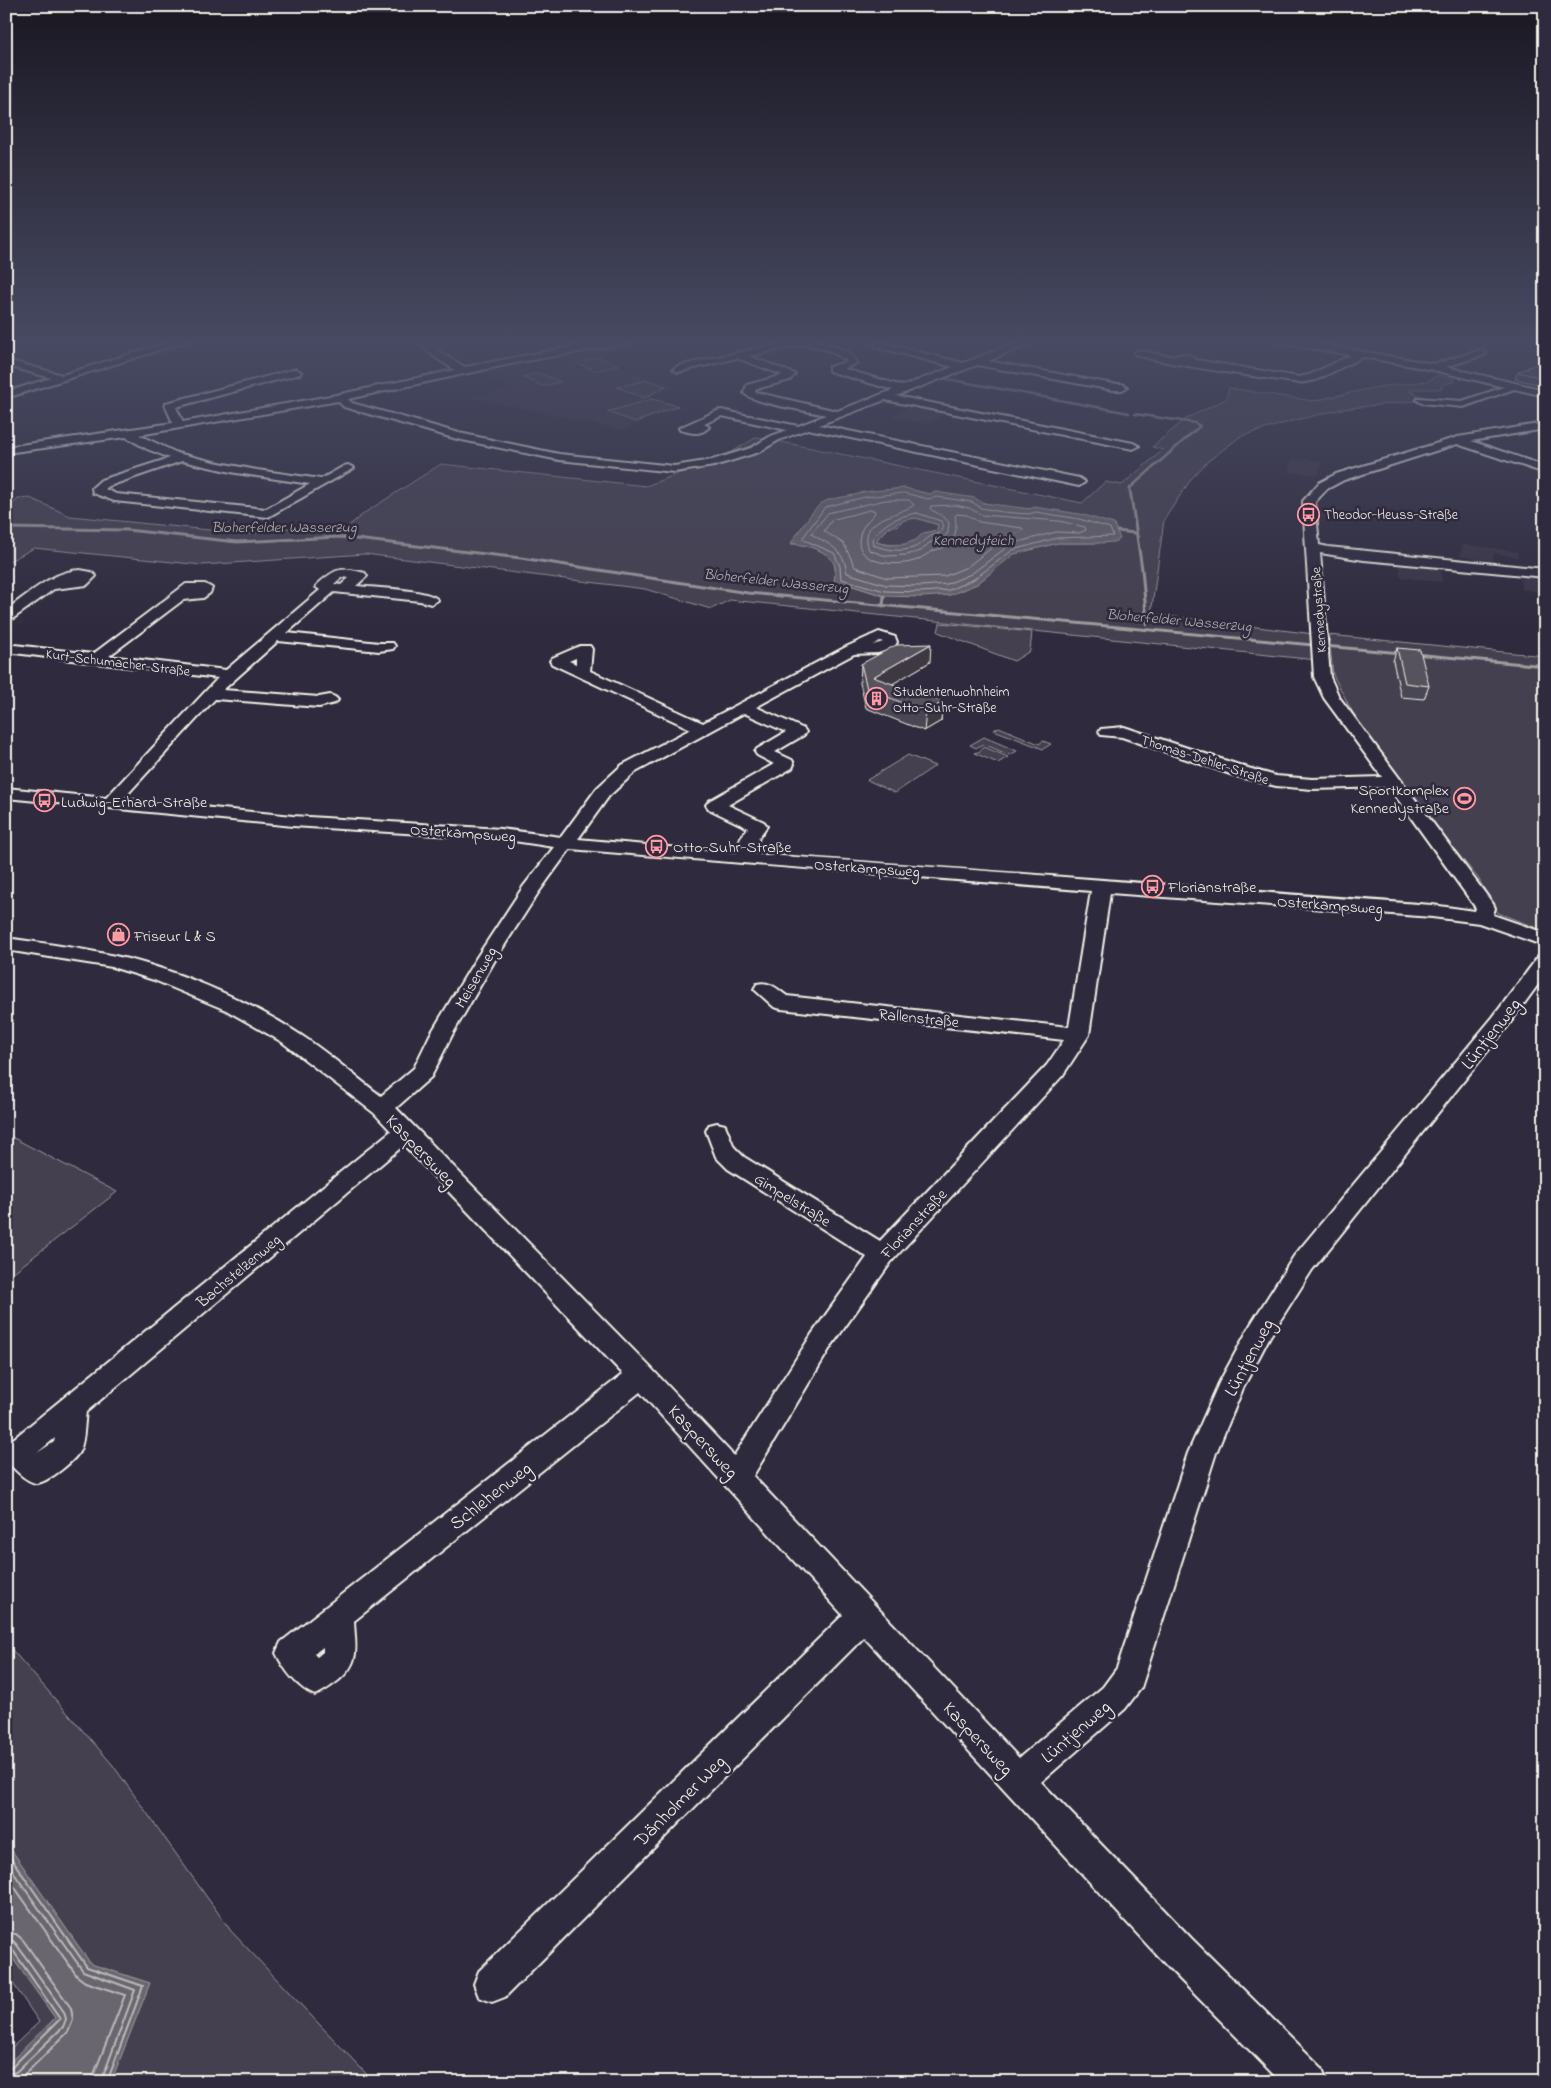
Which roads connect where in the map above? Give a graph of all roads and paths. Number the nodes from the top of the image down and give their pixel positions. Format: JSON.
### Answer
{"nodes":[{"id":1,"x":95,"y":437,"type":"edge"},
{"id":2,"x":135,"y":437,"type":"edge"},
{"id":3,"x":464,"y":437,"type":"edge"},
{"id":4,"x":776,"y":437,"type":"edge"},
{"id":5,"x":855,"y":437,"type":"edge"},
{"id":6,"x":1084,"y":437,"type":"edge"},
{"id":7,"x":1474,"y":437,"type":"edge"},
{"id":8,"x":1458,"y":440,"type":"junction"},
{"id":9,"x":1126,"y":446,"type":"dead end"},
{"id":10,"x":6,"y":450,"type":"edge"},
{"id":11,"x":181,"y":458,"type":"junction"},
{"id":12,"x":348,"y":468,"type":"dead end"},
{"id":13,"x":1545,"y":470,"type":"edge"},
{"id":14,"x":320,"y":482,"type":"junction"},
{"id":15,"x":1079,"y":482,"type":"dead end"},
{"id":16,"x":1313,"y":547,"type":"junction"},
{"id":17,"x":1545,"y":573,"type":"edge"},
{"id":18,"x":53,"y":585,"type":"dead end"},
{"id":19,"x":179,"y":596,"type":"dead end"},
{"id":20,"x":431,"y":600,"type":"dead end"},
{"id":21,"x":6,"y":618,"type":"edge"},
{"id":22,"x":274,"y":636,"type":"junction"},
{"id":23,"x":388,"y":646,"type":"dead end"},
{"id":24,"x":6,"y":648,"type":"edge"},
{"id":25,"x":851,"y":650,"type":"dead end"},
{"id":26,"x":96,"y":659,"type":"junction"},
{"id":27,"x":582,"y":673,"type":"dead end"},
{"id":28,"x":229,"y":675,"type":"junction"},
{"id":29,"x":210,"y":694,"type":"junction"},
{"id":30,"x":330,"y":700,"type":"dead end"},
{"id":31,"x":743,"y":707,"type":"junction"},
{"id":32,"x":702,"y":728,"type":"junction"},
{"id":33,"x":1107,"y":732,"type":"dead end"},
{"id":34,"x":1394,"y":782,"type":"junction"},
{"id":35,"x":6,"y":793,"type":"edge"},
{"id":36,"x":109,"y":804,"type":"junction"},
{"id":37,"x":567,"y":842,"type":"junction"},
{"id":38,"x":744,"y":858,"type":"junction"},
{"id":39,"x":1101,"y":888,"type":"junction"},
{"id":40,"x":1482,"y":918,"type":"junction"},
{"id":41,"x":1545,"y":940,"type":"edge"},
{"id":42,"x":6,"y":944,"type":"edge"},
{"id":43,"x":1545,"y":961,"type":"edge"},
{"id":44,"x":764,"y":989,"type":"dead end"},
{"id":45,"x":1078,"y":1035,"type":"junction"},
{"id":46,"x":382,"y":1108,"type":"junction"},
{"id":47,"x":717,"y":1131,"type":"dead end"},
{"id":48,"x":404,"y":1132,"type":"junction"},
{"id":49,"x":882,"y":1255,"type":"junction"},
{"id":50,"x":641,"y":1375,"type":"junction"},
{"id":51,"x":73,"y":1408,"type":"dead end"},
{"id":52,"x":737,"y":1476,"type":"junction"},
{"id":53,"x":339,"y":1614,"type":"dead end"},
{"id":54,"x":865,"y":1615,"type":"junction"},
{"id":55,"x":1018,"y":1780,"type":"junction"},
{"id":56,"x":492,"y":1984,"type":"dead end"},
{"id":57,"x":1308,"y":2082,"type":"edge"}],
"edges":[{"from":1,"to":10,"type":"street"},
{"from":2,"to":11,"type":"street"},
{"from":3,"to":4,"type":"street"},
{"from":5,"to":15,"type":"street"},
{"from":6,"to":9,"type":"street"},
{"from":7,"to":8,"type":"street","name":"Kennedystraße"},
{"from":8,"to":13,"type":"street"},
{"from":8,"to":16,"type":"street","name":"Kennedystraße"},
{"from":11,"to":14,"type":"street"},
{"from":11,"to":14,"type":"street"},
{"from":12,"to":14,"type":"street"},
{"from":16,"to":17,"type":"street"},
{"from":16,"to":34,"type":"street","name":"Kennedystraße"},
{"from":18,"to":21,"type":"street"},
{"from":19,"to":26,"type":"street"},
{"from":20,"to":22,"type":"street"},
{"from":22,"to":23,"type":"street"},
{"from":22,"to":28,"type":"street"},
{"from":24,"to":26,"type":"street","name":"Kurt-Schumacher-Straße"},
{"from":25,"to":31,"type":"street"},
{"from":26,"to":28,"type":"street","name":"Kurt-Schumacher-Straße"},
{"from":27,"to":32,"type":"street"},
{"from":28,"to":29,"type":"street"},
{"from":29,"to":30,"type":"street"},
{"from":29,"to":36,"type":"street"},
{"from":31,"to":32,"type":"street"},
{"from":31,"to":38,"type":"street"},
{"from":32,"to":37,"type":"street"},
{"from":33,"to":34,"type":"street","name":"Thomas-Dehler-Straße"},
{"from":34,"to":40,"type":"street","name":"Kennedystraße"},
{"from":35,"to":36,"type":"street","name":"Osterkampsweg"},
{"from":36,"to":37,"type":"street","name":"Osterkampsweg"},
{"from":37,"to":38,"type":"street","name":"Osterkampsweg"},
{"from":37,"to":46,"type":"street","name":"Meisenweg"},
{"from":38,"to":39,"type":"street","name":"Osterkampsweg"},
{"from":39,"to":40,"type":"street","name":"Osterkampsweg"},
{"from":39,"to":45,"type":"street","name":"Florianstraße"},
{"from":40,"to":41,"type":"street","name":"Osterkampsweg"},
{"from":42,"to":46,"type":"street","name":"Kaspersweg"},
{"from":43,"to":55,"type":"street","name":"Lüntjenweg"},
{"from":44,"to":45,"type":"street","name":"Rallenstraße"},
{"from":45,"to":49,"type":"street","name":"Florianstraße"},
{"from":46,"to":48,"type":"street","name":"Kaspersweg"},
{"from":47,"to":49,"type":"street","name":"Gimpelstraße"},
{"from":48,"to":50,"type":"street","name":"Kaspersweg"},
{"from":48,"to":51,"type":"street","name":"Bachstelzenweg"},
{"from":49,"to":52,"type":"street","name":"Florianstraße"},
{"from":50,"to":52,"type":"street","name":"Kaspersweg"},
{"from":50,"to":53,"type":"street","name":"Schlehenweg"},
{"from":52,"to":54,"type":"street","name":"Kaspersweg"},
{"from":54,"to":55,"type":"street","name":"Kaspersweg"},
{"from":54,"to":56,"type":"street","name":"Dänholmer Weg"},
{"from":55,"to":57,"type":"street","name":"Kaspersweg"}]}
